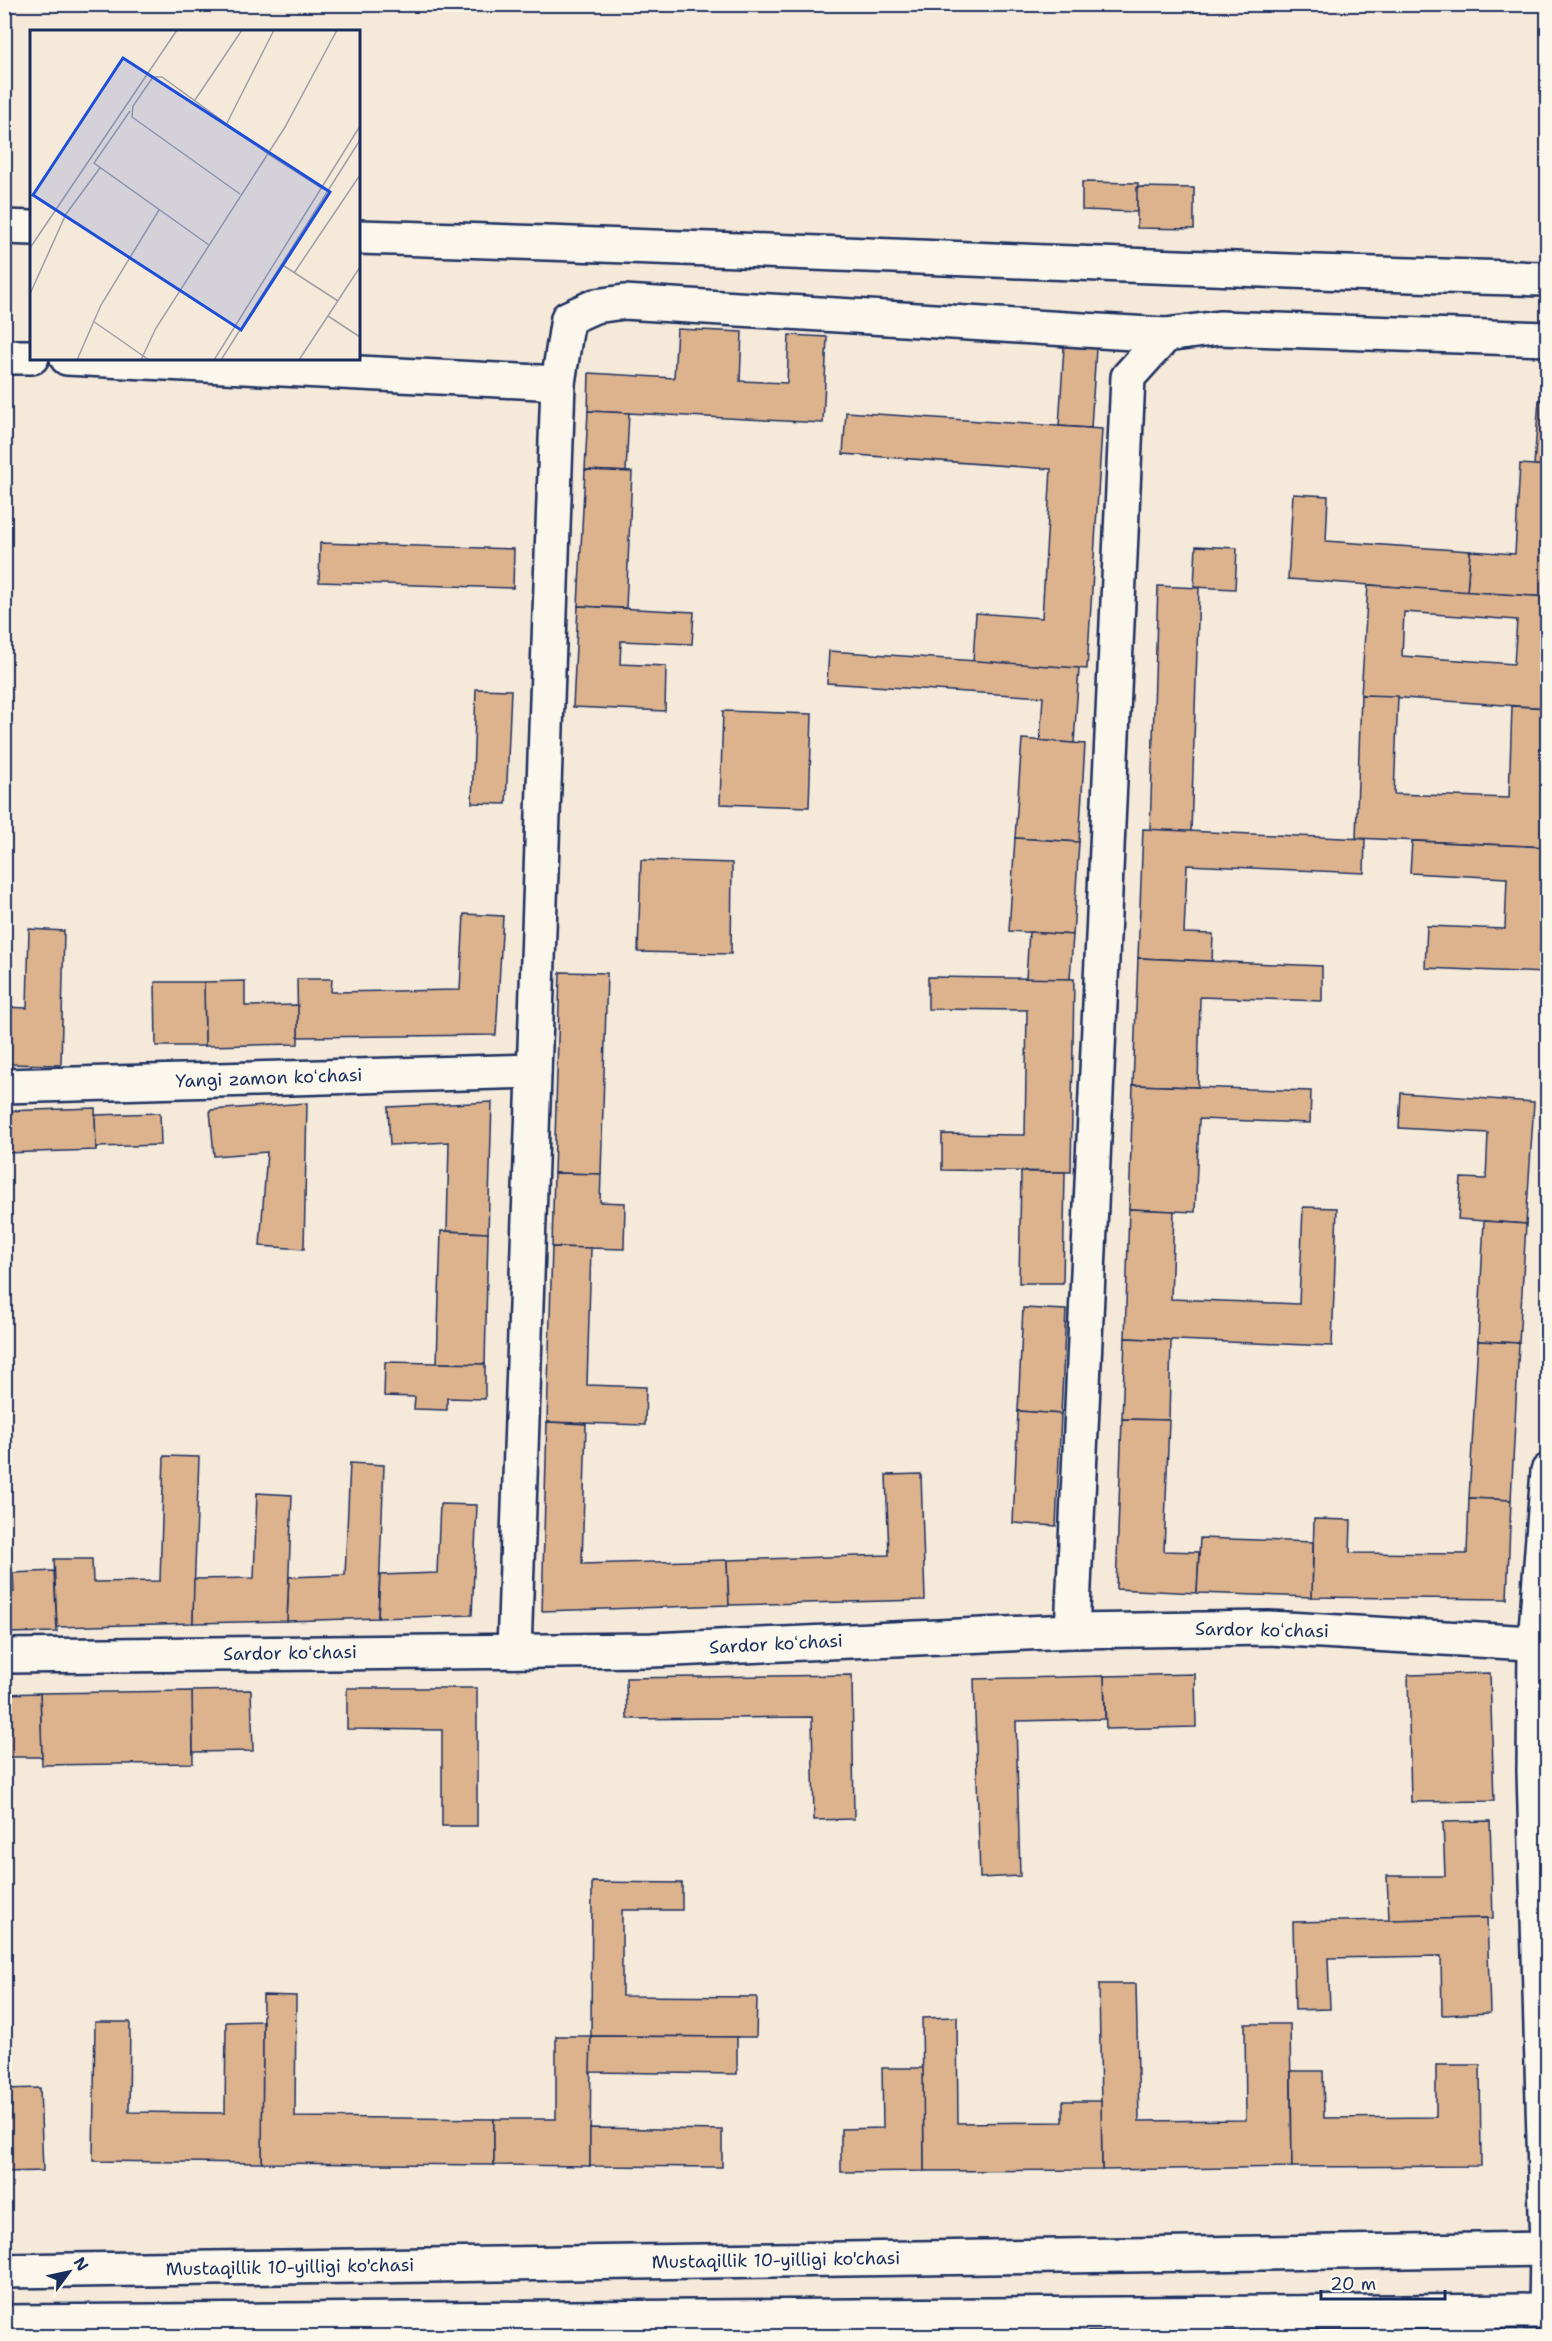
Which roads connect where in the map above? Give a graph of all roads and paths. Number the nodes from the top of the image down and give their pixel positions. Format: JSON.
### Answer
{"nodes":[{"id":1,"x":4,"y":227,"type":"edge"},
{"id":2,"x":30,"y":228,"type":"edge"},
{"id":3,"x":360,"y":237,"type":"edge"},
{"id":4,"x":1548,"y":279,"type":"edge"},
{"id":5,"x":1166,"y":335,"type":"junction"},
{"id":6,"x":1548,"y":339,"type":"edge"},
{"id":7,"x":4,"y":357,"type":"edge"},
{"id":8,"x":30,"y":357,"type":"edge"},
{"id":9,"x":106,"y":360,"type":"edge"},
{"id":10,"x":558,"y":383,"type":"junction"},
{"id":11,"x":534,"y":1071,"type":"junction"},
{"id":12,"x":4,"y":1086,"type":"edge"},
{"id":13,"x":1548,"y":1471,"type":"edge"},
{"id":14,"x":1072,"y":1631,"type":"junction"},
{"id":15,"x":1541,"y":1644,"type":"edge"},
{"id":16,"x":514,"y":1651,"type":"junction"},
{"id":17,"x":4,"y":1656,"type":"edge"},
{"id":18,"x":1548,"y":2249,"type":"edge"},
{"id":19,"x":4,"y":2271,"type":"edge"},
{"id":20,"x":1547,"y":2311,"type":"edge"},
{"id":21,"x":4,"y":2322,"type":"edge"},
{"id":22,"x":735,"y":2327,"type":"edge"}],
"edges":[{"from":1,"to":2,"type":"street"},
{"from":3,"to":4,"type":"street"},
{"from":5,"to":6,"type":"street"},
{"from":5,"to":10,"type":"street"},
{"from":5,"to":14,"type":"street"},
{"from":7,"to":8,"type":"street"},
{"from":9,"to":10,"type":"street"},
{"from":10,"to":11,"type":"street"},
{"from":11,"to":12,"type":"street","name":"Yangi zamon koʻchasi"},
{"from":11,"to":16,"type":"street"},
{"from":13,"to":15,"type":"street"},
{"from":14,"to":15,"type":"street","name":"Sardor koʻchasi"},
{"from":14,"to":16,"type":"street","name":"Sardor koʻchasi"},
{"from":15,"to":18,"type":"street"},
{"from":16,"to":17,"type":"street","name":"Sardor koʻchasi"},
{"from":18,"to":19,"type":"street","name":"Mustaqillik 10-yilligi ko'chasi"},
{"from":18,"to":20,"type":"street"},
{"from":20,"to":22,"type":"street"},
{"from":21,"to":22,"type":"street"}]}
